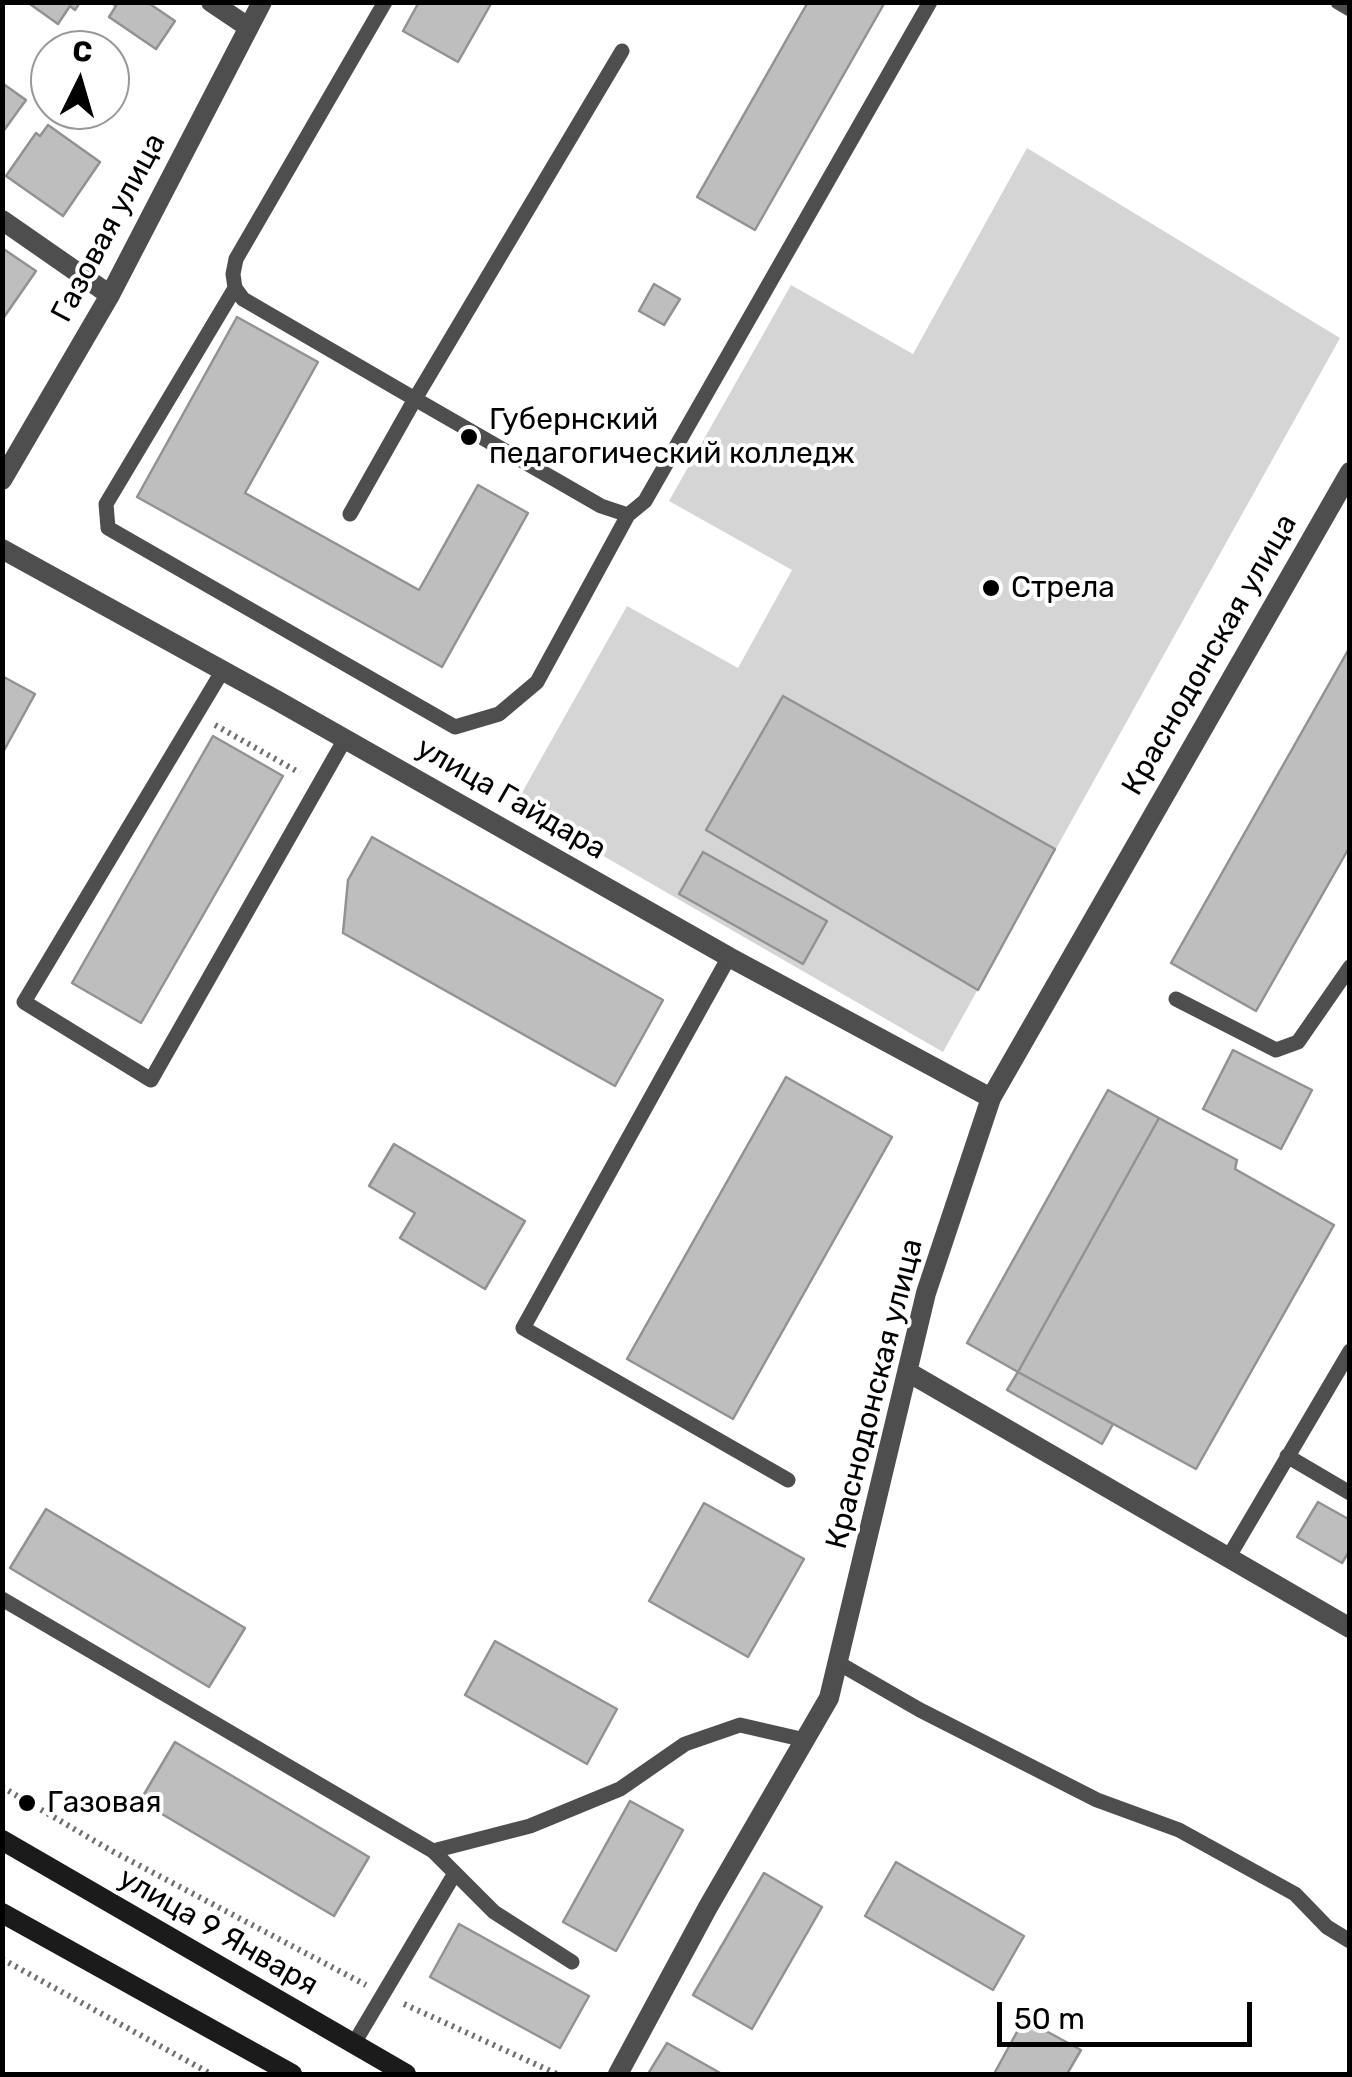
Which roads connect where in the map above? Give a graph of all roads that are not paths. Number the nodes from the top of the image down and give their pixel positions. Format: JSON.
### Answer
{"nodes":[{"id":1,"x":211,"y":2,"type":"edge"},
{"id":2,"x":262,"y":2,"type":"edge"},
{"id":3,"x":386,"y":2,"type":"edge"},
{"id":4,"x":930,"y":2,"type":"edge"},
{"id":5,"x":1338,"y":2,"type":"edge"},
{"id":6,"x":1350,"y":9,"type":"edge"},
{"id":7,"x":248,"y":28,"type":"junction"},
{"id":8,"x":622,"y":51,"type":"dead end"},
{"id":9,"x":2,"y":220,"type":"edge"},
{"id":10,"x":235,"y":288,"type":"junction"},
{"id":11,"x":110,"y":294,"type":"junction"},
{"id":12,"x":415,"y":400,"type":"junction"},
{"id":13,"x":1350,"y":472,"type":"edge"},
{"id":14,"x":2,"y":480,"type":"edge"},
{"id":15,"x":350,"y":514,"type":"dead end"},
{"id":16,"x":628,"y":514,"type":"junction"},
{"id":17,"x":2,"y":549,"type":"edge"},
{"id":18,"x":223,"y":670,"type":"junction"},
{"id":19,"x":344,"y":738,"type":"junction"},
{"id":20,"x":728,"y":957,"type":"junction"},
{"id":21,"x":1348,"y":974,"type":"edge"},
{"id":22,"x":1176,"y":998,"type":"dead end"},
{"id":23,"x":991,"y":1098,"type":"junction"},
{"id":24,"x":1350,"y":1351,"type":"edge"},
{"id":25,"x":908,"y":1372,"type":"junction"},
{"id":26,"x":1288,"y":1456,"type":"junction"},
{"id":27,"x":788,"y":1480,"type":"dead end"},
{"id":28,"x":1350,"y":1492,"type":"edge"},
{"id":29,"x":1228,"y":1558,"type":"junction"},
{"id":30,"x":2,"y":1599,"type":"edge"},
{"id":31,"x":1350,"y":1628,"type":"edge"},
{"id":32,"x":840,"y":1664,"type":"junction"},
{"id":33,"x":805,"y":1740,"type":"junction"},
{"id":34,"x":2,"y":1840,"type":"edge"},
{"id":35,"x":432,"y":1851,"type":"junction"},
{"id":36,"x":456,"y":1873,"type":"junction"},
{"id":37,"x":2,"y":1913,"type":"edge"},
{"id":38,"x":1350,"y":1941,"type":"edge"},
{"id":39,"x":572,"y":1962,"type":"dead end"},
{"id":40,"x":353,"y":2045,"type":"junction"},
{"id":41,"x":292,"y":2074,"type":"edge"},
{"id":42,"x":406,"y":2074,"type":"edge"},
{"id":43,"x":618,"y":2074,"type":"edge"}],
"edges":[{"from":1,"to":7,"type":"street"},
{"from":2,"to":7,"type":"street","name":"Газовая улица"},
{"from":3,"to":10,"type":"lane"},
{"from":4,"to":16,"type":"lane"},
{"from":5,"to":6,"type":"lane"},
{"from":7,"to":11,"type":"street","name":"Газовая улица"},
{"from":8,"to":12,"type":"lane"},
{"from":9,"to":11,"type":"street"},
{"from":10,"to":12,"type":"lane"},
{"from":10,"to":16,"type":"lane"},
{"from":11,"to":14,"type":"street","name":"Газовая улица"},
{"from":12,"to":15,"type":"lane"},
{"from":12,"to":16,"type":"lane"},
{"from":13,"to":23,"type":"street","name":"Краснодонская улица"},
{"from":17,"to":18,"type":"street","name":"улица Гайдара"},
{"from":18,"to":19,"type":"street","name":"улица Гайдара"},
{"from":18,"to":19,"type":"lane"},
{"from":19,"to":20,"type":"street","name":"улица Гайдара"},
{"from":20,"to":23,"type":"street","name":"улица Гайдара"},
{"from":20,"to":27,"type":"lane"},
{"from":21,"to":22,"type":"lane"},
{"from":23,"to":25,"type":"street","name":"Краснодонская улица"},
{"from":24,"to":26,"type":"lane"},
{"from":25,"to":29,"type":"street"},
{"from":25,"to":32,"type":"street","name":"Краснодонская улица"},
{"from":26,"to":28,"type":"lane"},
{"from":26,"to":29,"type":"lane"},
{"from":29,"to":31,"type":"street"},
{"from":30,"to":35,"type":"lane"},
{"from":32,"to":33,"type":"street","name":"Краснодонская улица"},
{"from":32,"to":38,"type":"lane"},
{"from":33,"to":35,"type":"lane"},
{"from":33,"to":43,"type":"street","name":"Краснодонская улица"},
{"from":34,"to":40,"type":"main road","name":"улица 9 Января"},
{"from":35,"to":36,"type":"lane"},
{"from":36,"to":39,"type":"lane"},
{"from":36,"to":40,"type":"lane"},
{"from":37,"to":41,"type":"main road"},
{"from":40,"to":42,"type":"main road","name":"улица 9 Января"}]}
